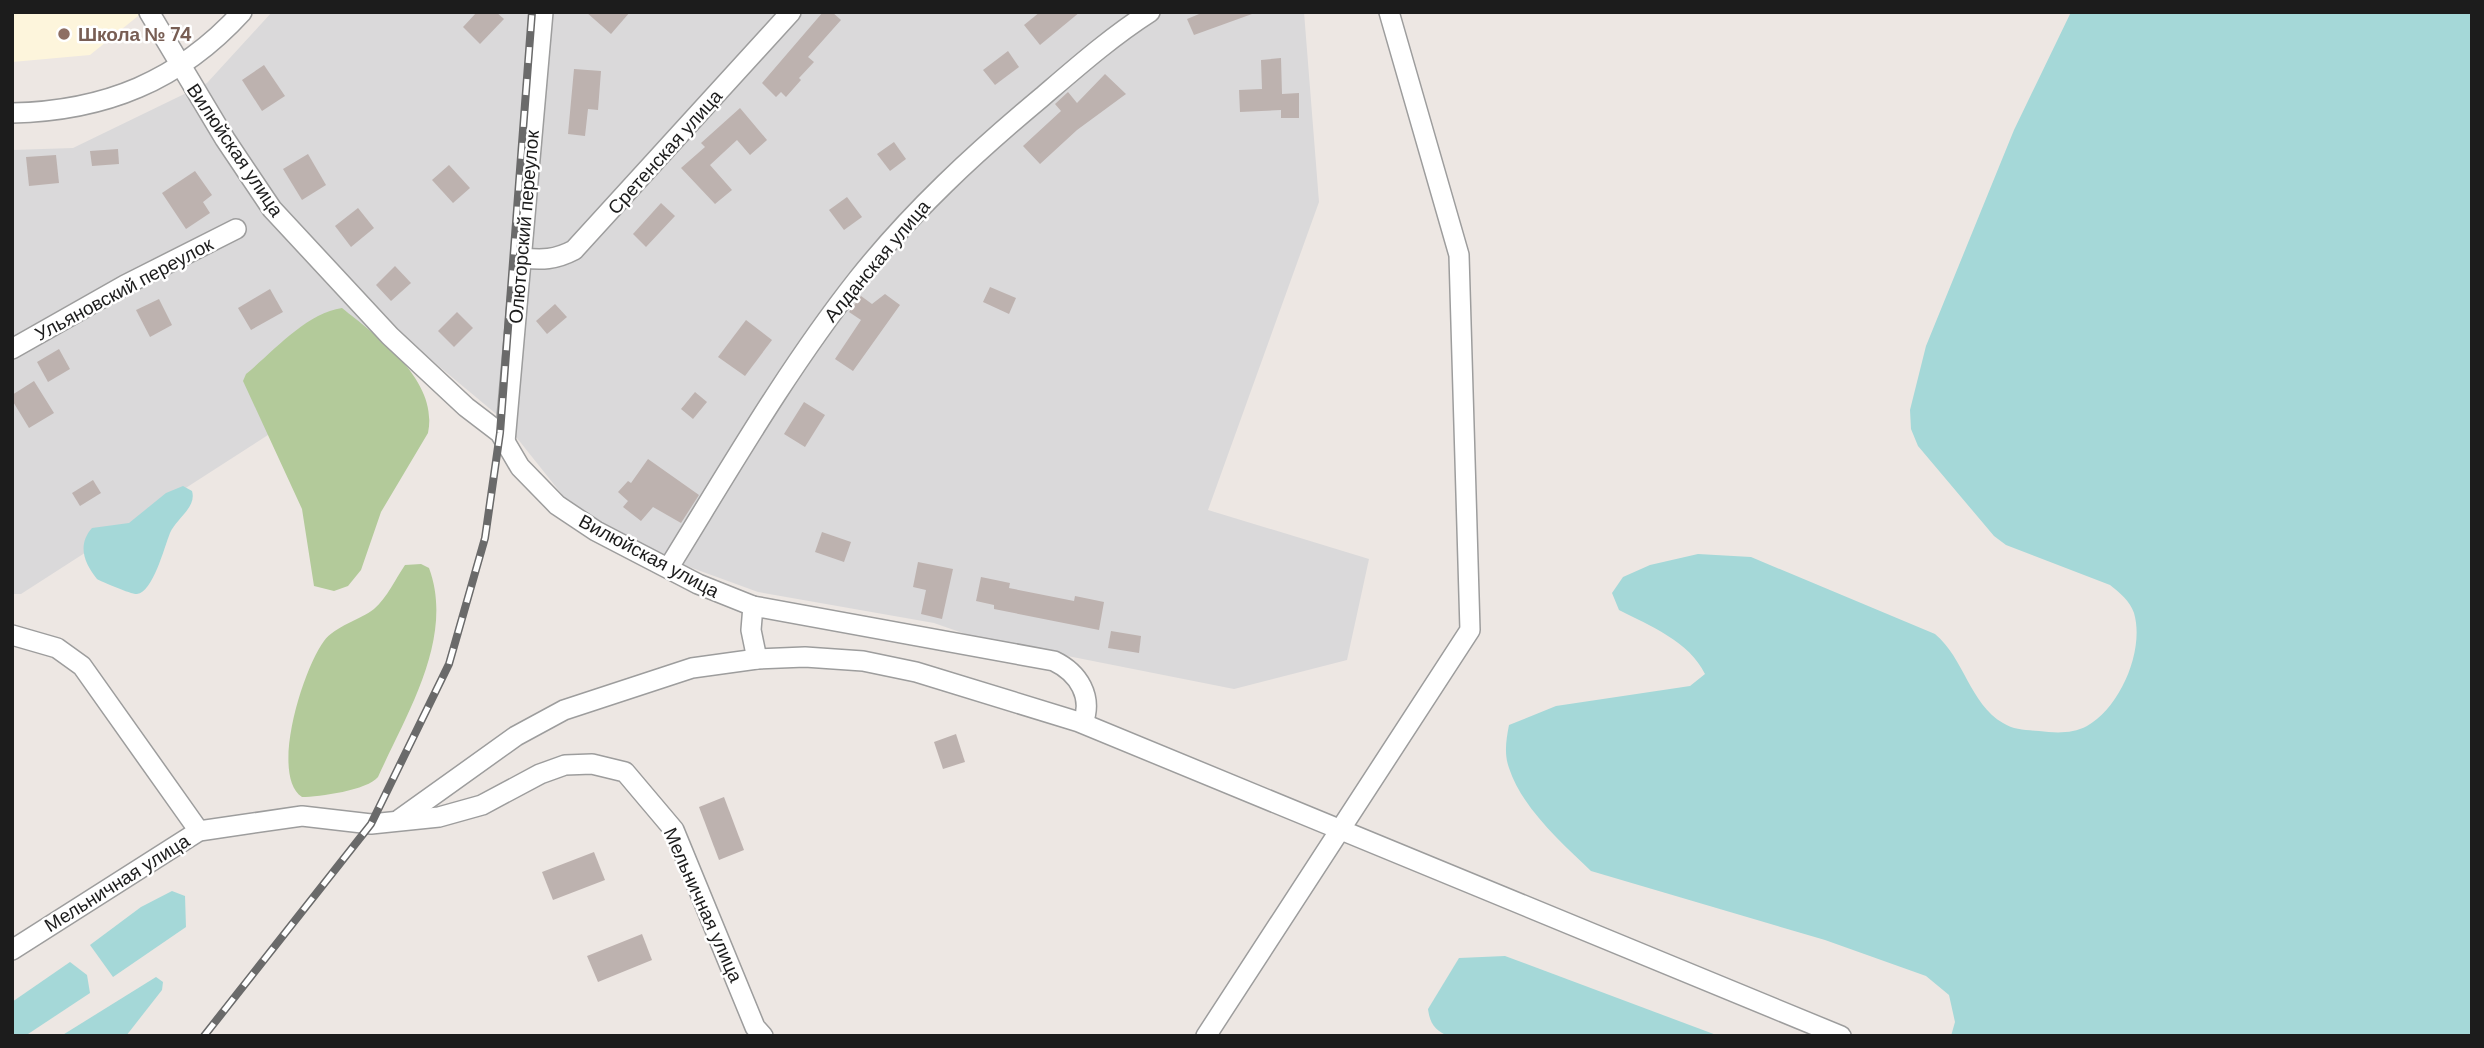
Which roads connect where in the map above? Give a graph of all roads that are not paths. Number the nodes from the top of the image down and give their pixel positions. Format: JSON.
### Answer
{"nodes":[{"id":1,"x":149,"y":12,"type":"edge"},
{"id":2,"x":242,"y":12,"type":"edge"},
{"id":3,"x":543,"y":12,"type":"edge"},
{"id":4,"x":791,"y":12,"type":"edge"},
{"id":5,"x":1150,"y":12,"type":"edge"},
{"id":6,"x":1389,"y":12,"type":"edge"},
{"id":7,"x":180,"y":67,"type":"junction"},
{"id":8,"x":12,"y":113,"type":"edge"},
{"id":9,"x":236,"y":229,"type":"dead end"},
{"id":10,"x":522,"y":258,"type":"junction"},
{"id":11,"x":12,"y":349,"type":"edge"},
{"id":12,"x":505,"y":442,"type":"junction"},
{"id":13,"x":669,"y":567,"type":"junction"},
{"id":14,"x":753,"y":606,"type":"junction"},
{"id":15,"x":12,"y":635,"type":"edge"},
{"id":16,"x":757,"y":659,"type":"junction"},
{"id":17,"x":1083,"y":723,"type":"junction"},
{"id":18,"x":400,"y":819,"type":"junction"},
{"id":19,"x":1340,"y":829,"type":"junction"},
{"id":20,"x":199,"y":831,"type":"junction"},
{"id":21,"x":12,"y":950,"type":"edge"},
{"id":22,"x":763,"y":1036,"type":"edge"},
{"id":23,"x":1206,"y":1036,"type":"edge"},
{"id":24,"x":1841,"y":1036,"type":"edge"}],
"edges":[{"from":1,"to":7,"type":"street","name":"Вилюйская улица"},
{"from":2,"to":7,"type":"street"},
{"from":3,"to":10,"type":"street","name":"Олюторский переулок"},
{"from":4,"to":10,"type":"street","name":"Сретенская улица"},
{"from":5,"to":13,"type":"street","name":"Алданская улица"},
{"from":6,"to":19,"type":"street"},
{"from":7,"to":8,"type":"street"},
{"from":7,"to":12,"type":"street","name":"Вилюйская улица"},
{"from":9,"to":11,"type":"street","name":"Ульяновский переулок"},
{"from":10,"to":12,"type":"street","name":"Олюторский переулок"},
{"from":12,"to":13,"type":"street","name":"Вилюйская улица"},
{"from":13,"to":14,"type":"street","name":"Вилюйская улица"},
{"from":14,"to":16,"type":"street"},
{"from":14,"to":17,"type":"street","name":"Вилюйская улица"},
{"from":15,"to":20,"type":"street"},
{"from":16,"to":17,"type":"street"},
{"from":16,"to":18,"type":"street"},
{"from":17,"to":19,"type":"street"},
{"from":18,"to":20,"type":"street","name":"Мельничная улица"},
{"from":18,"to":22,"type":"street","name":"Мельничная улица"},
{"from":19,"to":23,"type":"street"},
{"from":19,"to":24,"type":"street"},
{"from":20,"to":21,"type":"street","name":"Мельничная улица"}]}
